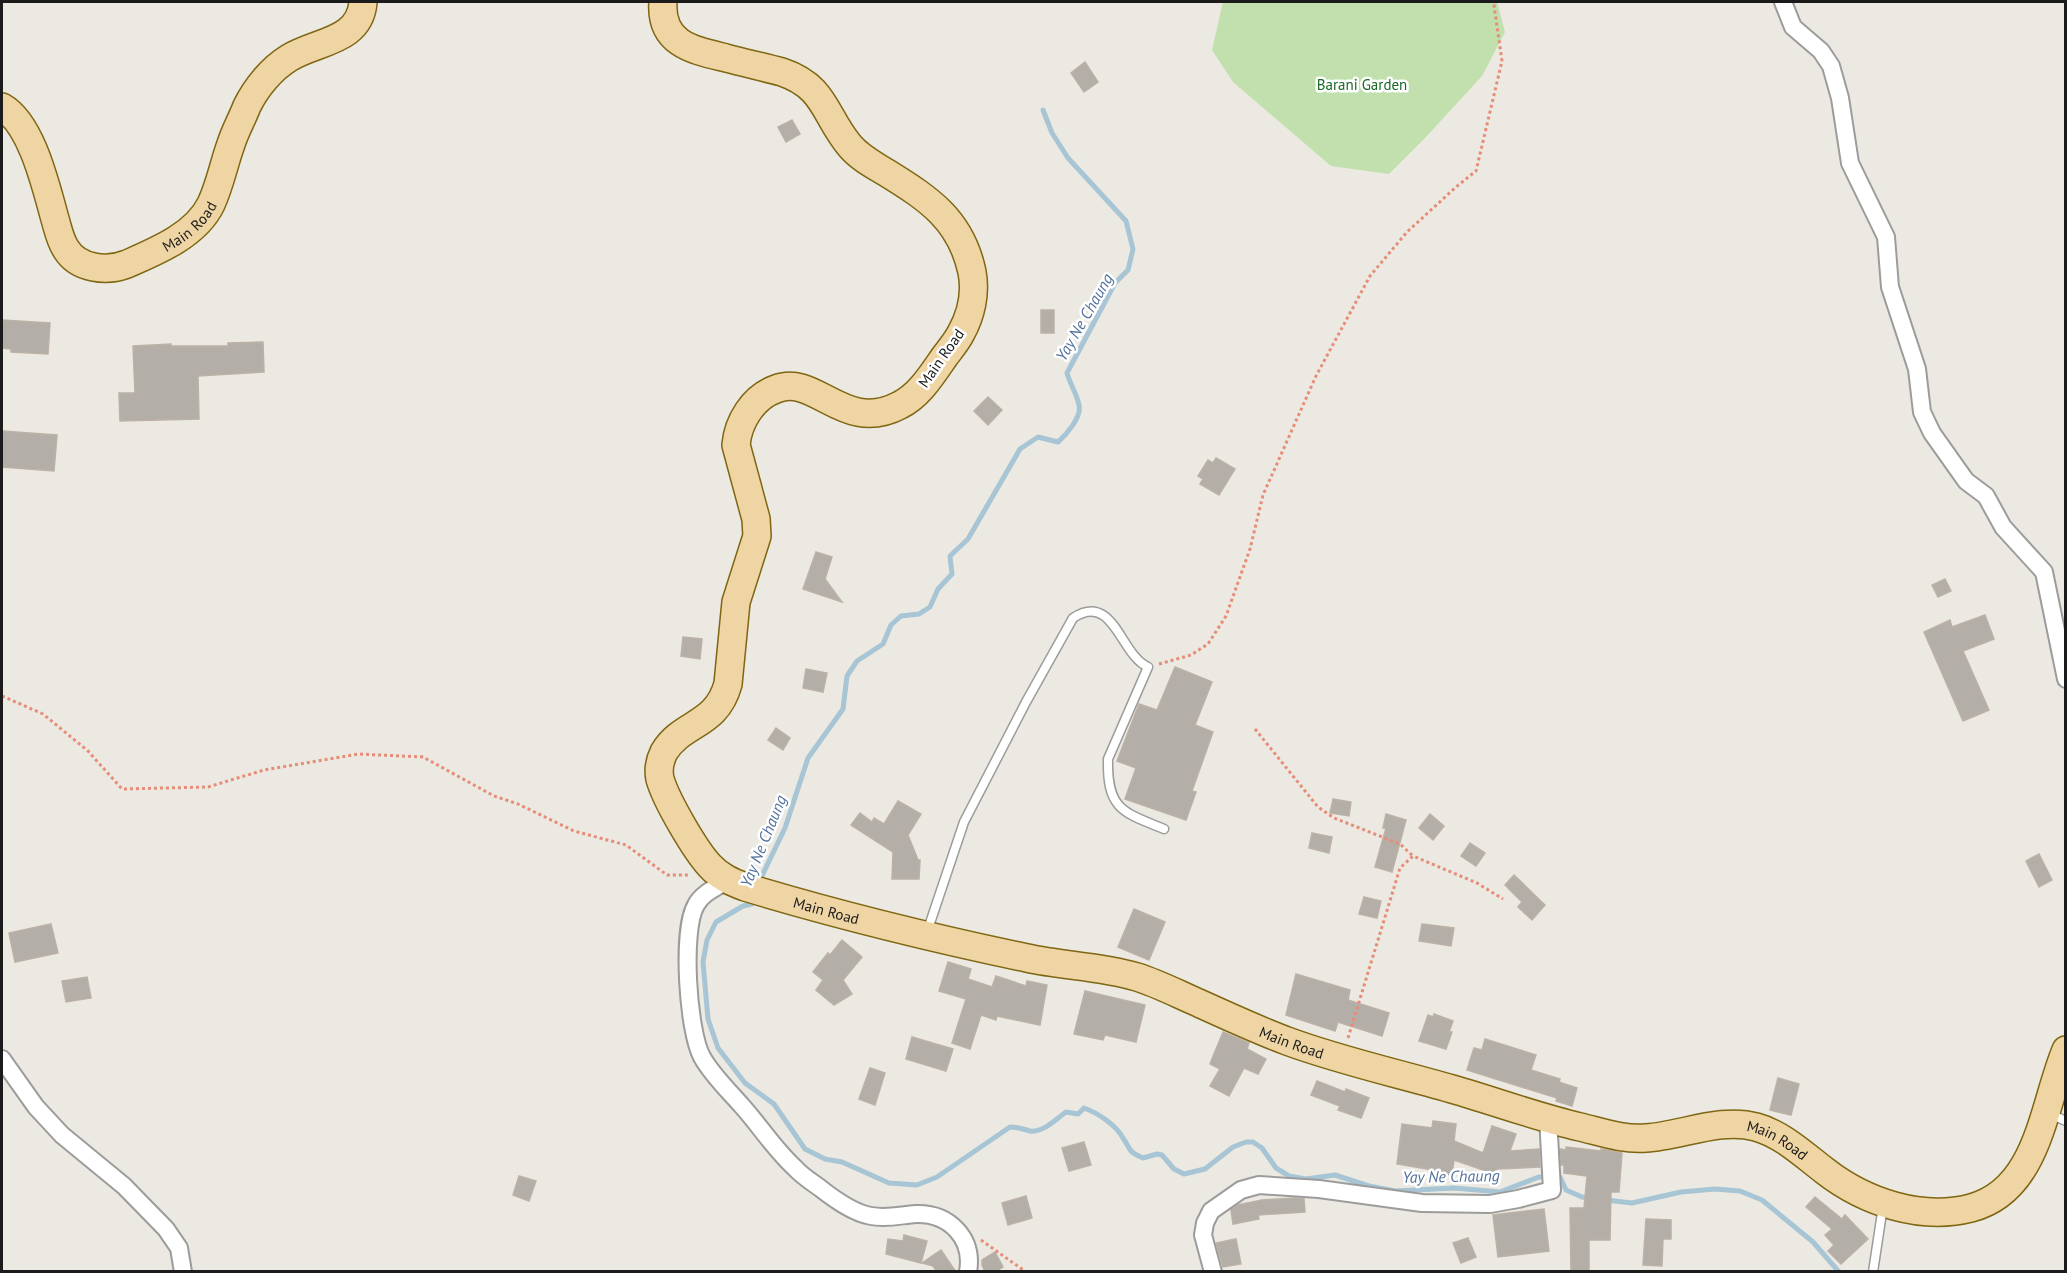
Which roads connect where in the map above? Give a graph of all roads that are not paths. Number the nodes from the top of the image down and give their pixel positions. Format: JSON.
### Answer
{"nodes":[{"id":1,"x":363,"y":2,"type":"edge"},
{"id":2,"x":663,"y":2,"type":"edge"},
{"id":3,"x":1783,"y":2,"type":"edge"},
{"id":4,"x":2,"y":107,"type":"edge"},
{"id":5,"x":2066,"y":679,"type":"edge"},
{"id":6,"x":1164,"y":830,"type":"dead end"},
{"id":7,"x":723,"y":877,"type":"junction"},
{"id":8,"x":925,"y":935,"type":"junction"},
{"id":9,"x":2066,"y":1050,"type":"edge"},
{"id":10,"x":2,"y":1059,"type":"edge"},
{"id":11,"x":2055,"y":1116,"type":"edge"},
{"id":12,"x":1548,"y":1117,"type":"junction"},
{"id":13,"x":1883,"y":1202,"type":"junction"},
{"id":14,"x":183,"y":1272,"type":"edge"},
{"id":15,"x":968,"y":1272,"type":"edge"},
{"id":16,"x":1213,"y":1272,"type":"edge"},
{"id":17,"x":1873,"y":1272,"type":"edge"}],
"edges":[{"from":1,"to":4,"type":"main road","name":"Main Road"},
{"from":2,"to":7,"type":"main road","name":"Main Road"},
{"from":3,"to":5,"type":"street"},
{"from":6,"to":8,"type":"lane"},
{"from":7,"to":8,"type":"main road","name":"Main Road"},
{"from":7,"to":15,"type":"street"},
{"from":8,"to":12,"type":"main road","name":"Main Road"},
{"from":9,"to":11,"type":"main road","name":"Main Road"},
{"from":10,"to":14,"type":"street"},
{"from":11,"to":13,"type":"main road","name":"Main Road"},
{"from":12,"to":13,"type":"main road","name":"Main Road"},
{"from":12,"to":16,"type":"street"},
{"from":13,"to":17,"type":"lane"}]}
